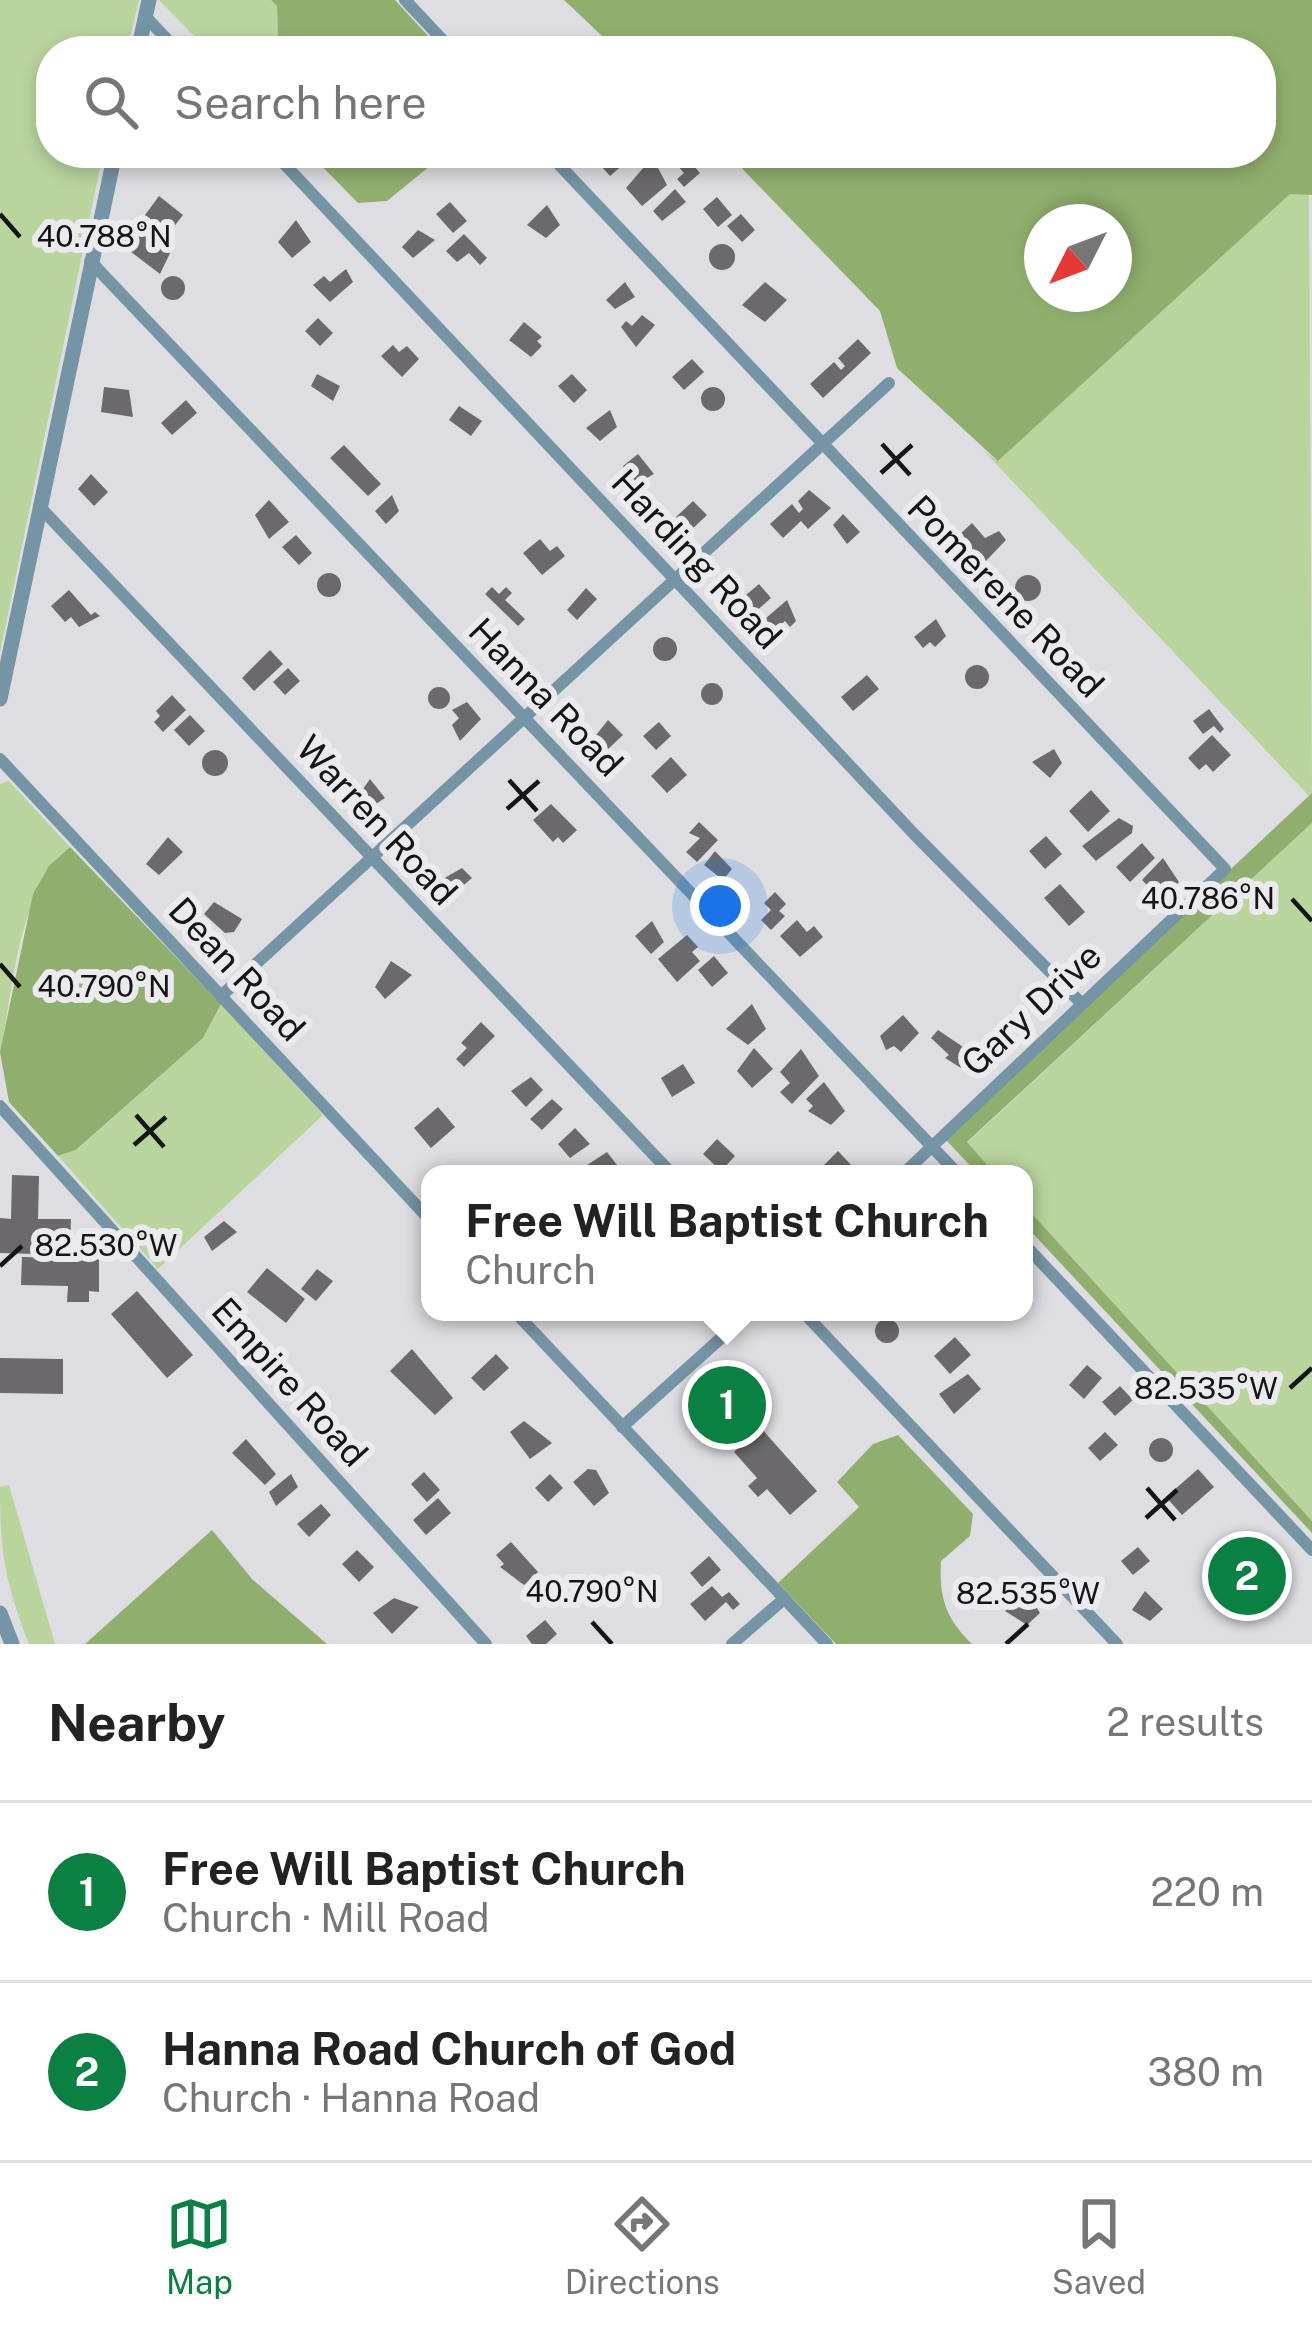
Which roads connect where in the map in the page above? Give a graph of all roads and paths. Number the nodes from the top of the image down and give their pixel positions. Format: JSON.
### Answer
{"nodes":[{"id":1,"x":405,"y":0,"type":"edge"},
{"id":2,"x":147,"y":9,"type":"edge"},
{"id":3,"x":167,"y":36,"type":"edge"},
{"id":4,"x":439,"y":36,"type":"edge"},
{"id":5,"x":112,"y":168,"type":"edge"},
{"id":6,"x":288,"y":168,"type":"edge"},
{"id":7,"x":562,"y":168,"type":"edge"},
{"id":8,"x":90,"y":261,"type":"junction"},
{"id":9,"x":889,"y":383,"type":"dead end"},
{"id":10,"x":822,"y":446,"type":"junction"},
{"id":11,"x":39,"y":506,"type":"junction"},
{"id":12,"x":677,"y":582,"type":"junction"},
{"id":13,"x":0,"y":699,"type":"edge"},
{"id":14,"x":524,"y":718,"type":"junction"},
{"id":15,"x":0,"y":759,"type":"edge"},
{"id":16,"x":371,"y":857,"type":"junction"},
{"id":17,"x":1225,"y":869,"type":"joint"},
{"id":18,"x":221,"y":996,"type":"junction"},
{"id":19,"x":1081,"y":1003,"type":"junction"},
{"id":20,"x":0,"y":1106,"type":"edge"},
{"id":21,"x":933,"y":1147,"type":"junction"},
{"id":22,"x":663,"y":1165,"type":"edge"},
{"id":23,"x":913,"y":1165,"type":"edge"},
{"id":24,"x":950,"y":1165,"type":"edge"},
{"id":25,"x":421,"y":1210,"type":"edge"},
{"id":26,"x":1033,"y":1254,"type":"edge"},
{"id":27,"x":523,"y":1321,"type":"edge"},
{"id":28,"x":740,"y":1321,"type":"edge"},
{"id":29,"x":812,"y":1321,"type":"edge"},
{"id":30,"x":622,"y":1427,"type":"junction"},
{"id":31,"x":1312,"y":1550,"type":"edge"},
{"id":32,"x":784,"y":1599,"type":"junction"},
{"id":33,"x":0,"y":1613,"type":"edge"},
{"id":34,"x":12,"y":1644,"type":"edge"},
{"id":35,"x":486,"y":1644,"type":"edge"},
{"id":36,"x":732,"y":1644,"type":"edge"},
{"id":37,"x":827,"y":1644,"type":"edge"},
{"id":38,"x":1117,"y":1644,"type":"edge"}],
"edges":[{"from":1,"to":4,"type":"street"},
{"from":2,"to":3,"type":"street"},
{"from":5,"to":8,"type":"street"},
{"from":6,"to":12,"type":"street","name":"Harding Road"},
{"from":7,"to":10,"type":"street","name":"Pomerene Road"},
{"from":8,"to":11,"type":"street"},
{"from":8,"to":14,"type":"street","name":"Hanna Road"},
{"from":9,"to":10,"type":"street"},
{"from":10,"to":12,"type":"street"},
{"from":10,"to":17,"type":"street","name":"Pomerene Road"},
{"from":11,"to":13,"type":"street"},
{"from":11,"to":16,"type":"street","name":"Warren Road"},
{"from":12,"to":14,"type":"street"},
{"from":12,"to":19,"type":"street","name":"Harding Road"},
{"from":14,"to":16,"type":"street"},
{"from":14,"to":21,"type":"street","name":"Hanna Road"},
{"from":15,"to":18,"type":"street","name":"Dean Road"},
{"from":16,"to":18,"type":"street"},
{"from":16,"to":22,"type":"street","name":"Warren Road"},
{"from":17,"to":19,"type":"street","name":"Gary Drive"},
{"from":18,"to":25,"type":"street","name":"Dean Road"},
{"from":19,"to":21,"type":"street","name":"Gary Drive"},
{"from":20,"to":35,"type":"street","name":"Empire Road"},
{"from":21,"to":23,"type":"street","name":"Gary Drive"},
{"from":21,"to":24,"type":"street","name":"Hanna Road"},
{"from":26,"to":31,"type":"street"},
{"from":27,"to":30,"type":"street"},
{"from":28,"to":30,"type":"street"},
{"from":29,"to":38,"type":"street"},
{"from":30,"to":32,"type":"street"},
{"from":32,"to":36,"type":"street"},
{"from":32,"to":37,"type":"street"},
{"from":33,"to":34,"type":"street"}]}
